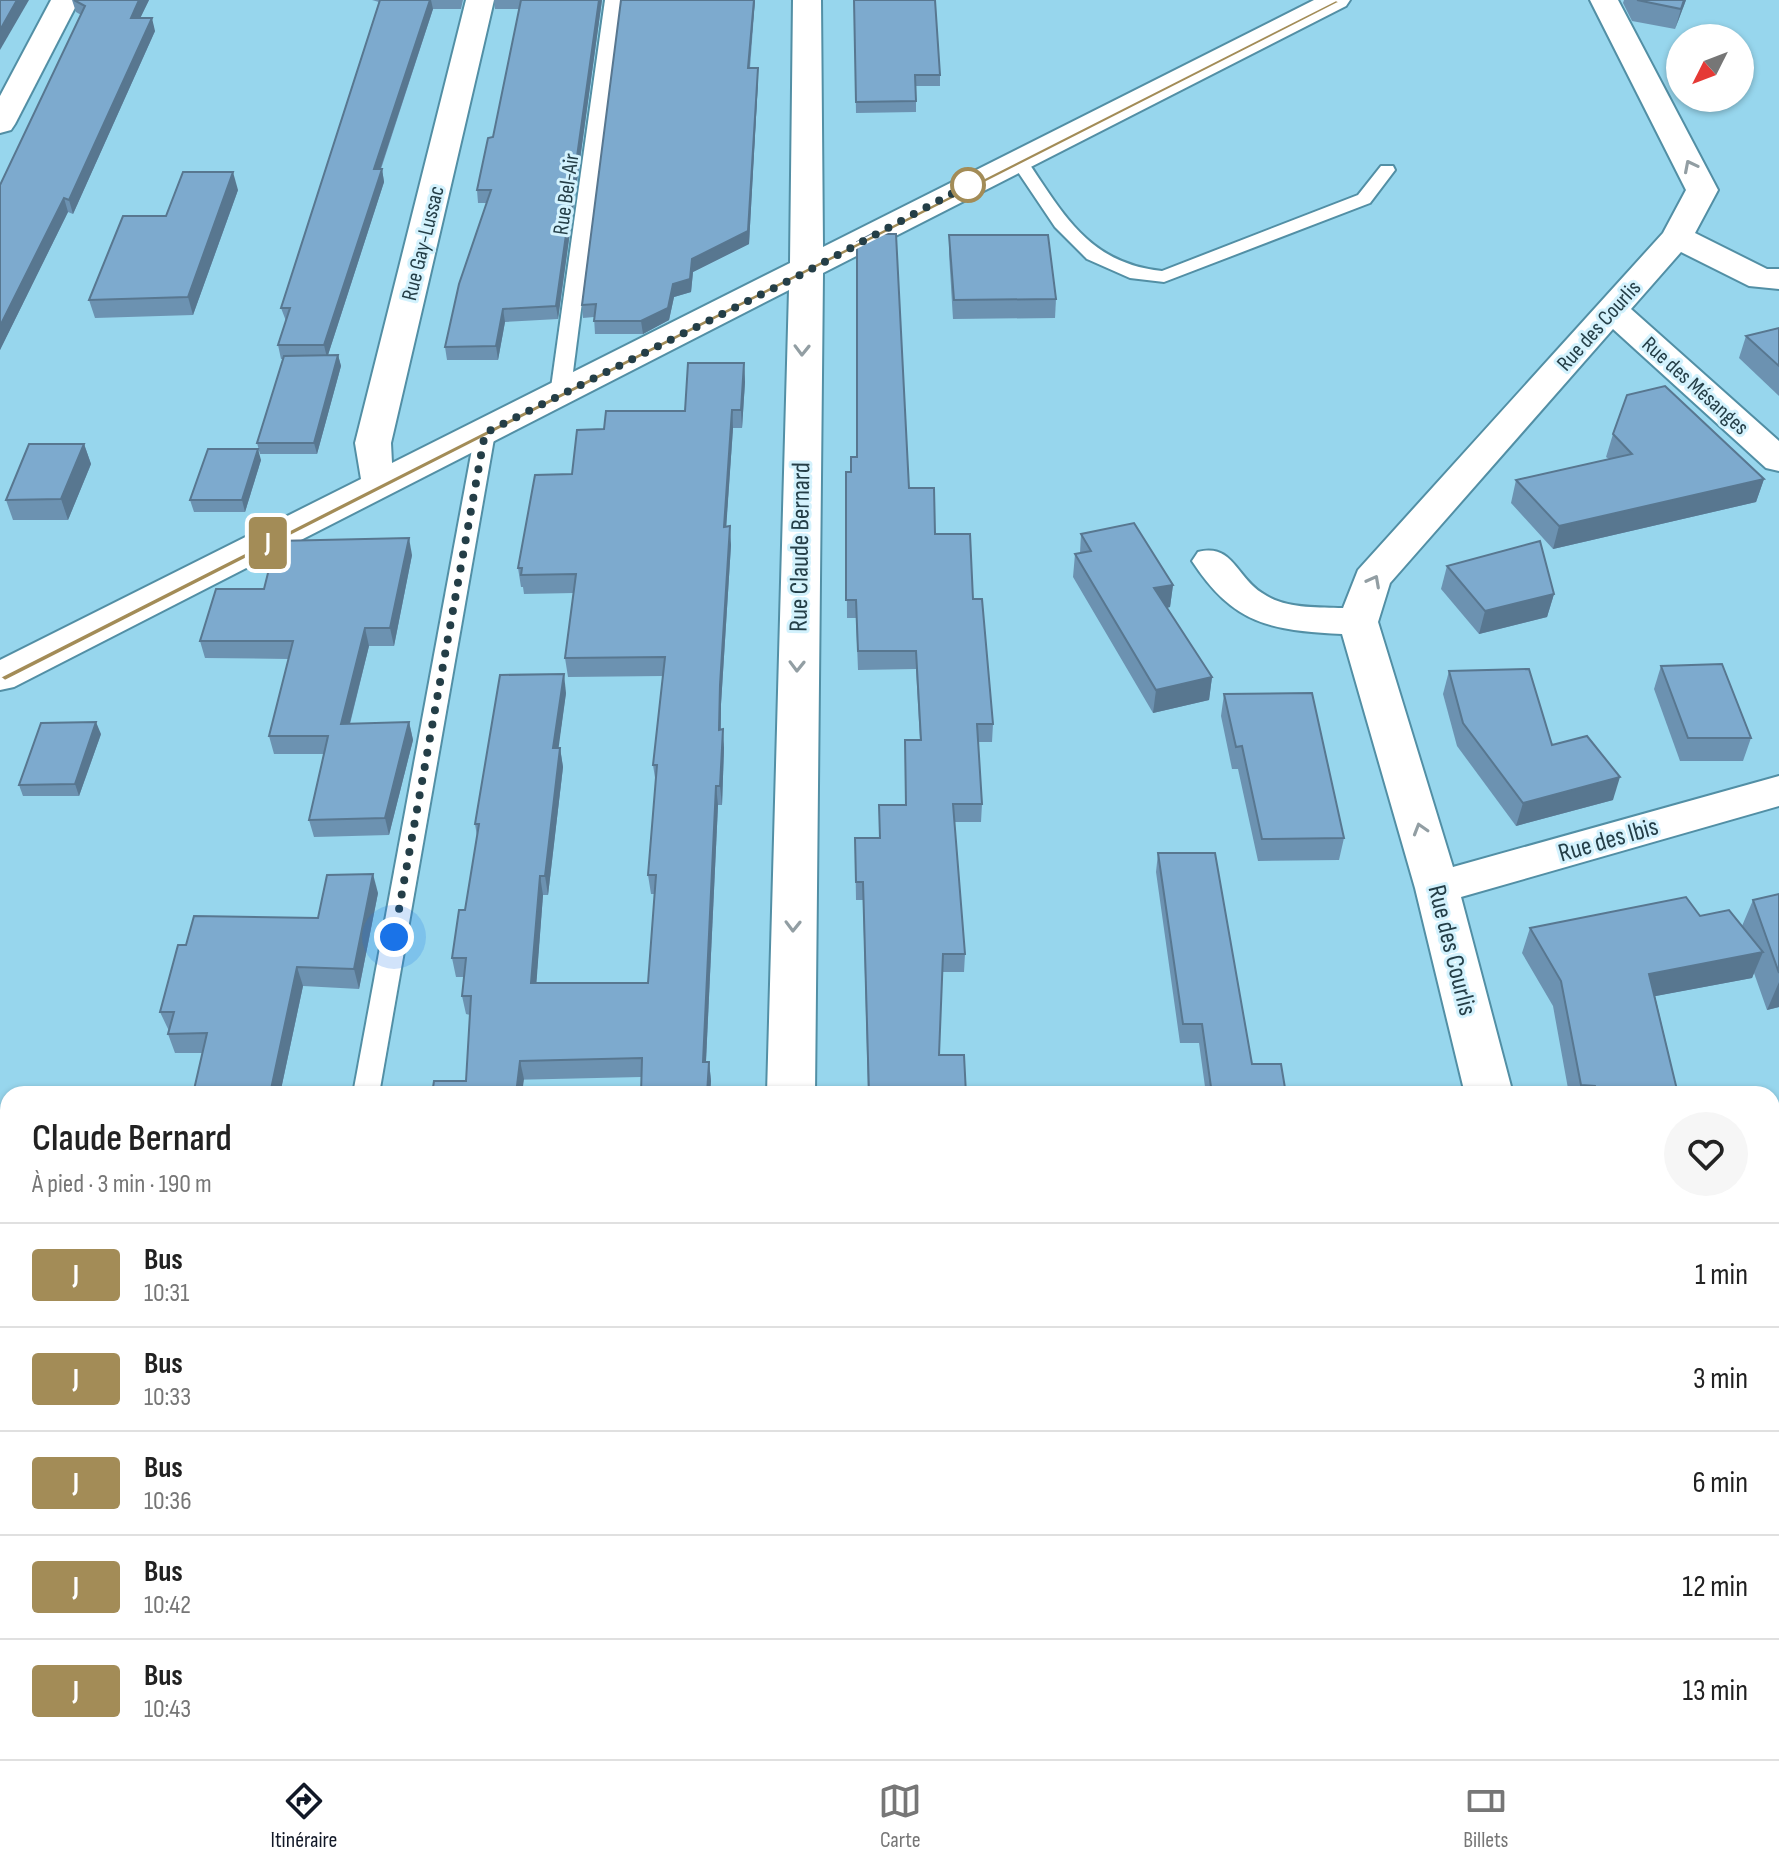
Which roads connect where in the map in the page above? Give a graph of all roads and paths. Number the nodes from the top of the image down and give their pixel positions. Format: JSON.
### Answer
{"nodes":[{"id":1,"x":65,"y":0,"type":"edge"},
{"id":2,"x":480,"y":0,"type":"edge"},
{"id":3,"x":613,"y":0,"type":"edge"},
{"id":4,"x":807,"y":0,"type":"edge"},
{"id":5,"x":1336,"y":0,"type":"edge"},
{"id":6,"x":1604,"y":0,"type":"edge"},
{"id":7,"x":0,"y":124,"type":"edge"},
{"id":8,"x":1018,"y":160,"type":"junction"},
{"id":9,"x":1387,"y":170,"type":"dead end"},
{"id":10,"x":1677,"y":237,"type":"junction"},
{"id":11,"x":806,"y":272,"type":"junction"},
{"id":12,"x":1779,"y":279,"type":"edge"},
{"id":13,"x":1612,"y":310,"type":"junction"},
{"id":14,"x":560,"y":395,"type":"junction"},
{"id":15,"x":485,"y":433,"type":"junction"},
{"id":16,"x":1779,"y":460,"type":"edge"},
{"id":17,"x":381,"y":485,"type":"junction"},
{"id":18,"x":1211,"y":561,"type":"dead end"},
{"id":19,"x":1358,"y":622,"type":"junction"},
{"id":20,"x":0,"y":677,"type":"edge"},
{"id":21,"x":1779,"y":791,"type":"edge"},
{"id":22,"x":1437,"y":888,"type":"junction"},
{"id":23,"x":367,"y":1086,"type":"edge"},
{"id":24,"x":791,"y":1086,"type":"edge"},
{"id":25,"x":1487,"y":1086,"type":"edge"}],
"edges":[{"from":1,"to":7,"type":"street"},
{"from":2,"to":17,"type":"street","name":"Rue Gay-Lussac"},
{"from":3,"to":14,"type":"lane","name":"Rue Bel-Air"},
{"from":4,"to":11,"type":"street","name":"Rue Claude Bernard"},
{"from":5,"to":8,"type":"street"},
{"from":10,"to":6,"type":"street","name":"Rue des Courlis","one_way":true},
{"from":8,"to":9,"type":"lane"},
{"from":8,"to":11,"type":"street"},
{"from":10,"to":12,"type":"street"},
{"from":10,"to":13,"type":"street","name":"Rue des Courlis"},
{"from":11,"to":14,"type":"street"},
{"from":11,"to":24,"type":"street","name":"Rue Claude Bernard","one_way":true},
{"from":13,"to":16,"type":"street","name":"Rue des Mésanges"},
{"from":19,"to":13,"type":"street","name":"Rue des Courlis","one_way":true},
{"from":14,"to":15,"type":"street"},
{"from":15,"to":17,"type":"street"},
{"from":15,"to":23,"type":"lane"},
{"from":17,"to":20,"type":"street"},
{"from":18,"to":19,"type":"street"},
{"from":22,"to":19,"type":"street","name":"Rue des Courlis","one_way":true},
{"from":21,"to":22,"type":"street","name":"Rue des Ibis"},
{"from":22,"to":25,"type":"street","name":"Rue des Courlis"}]}
